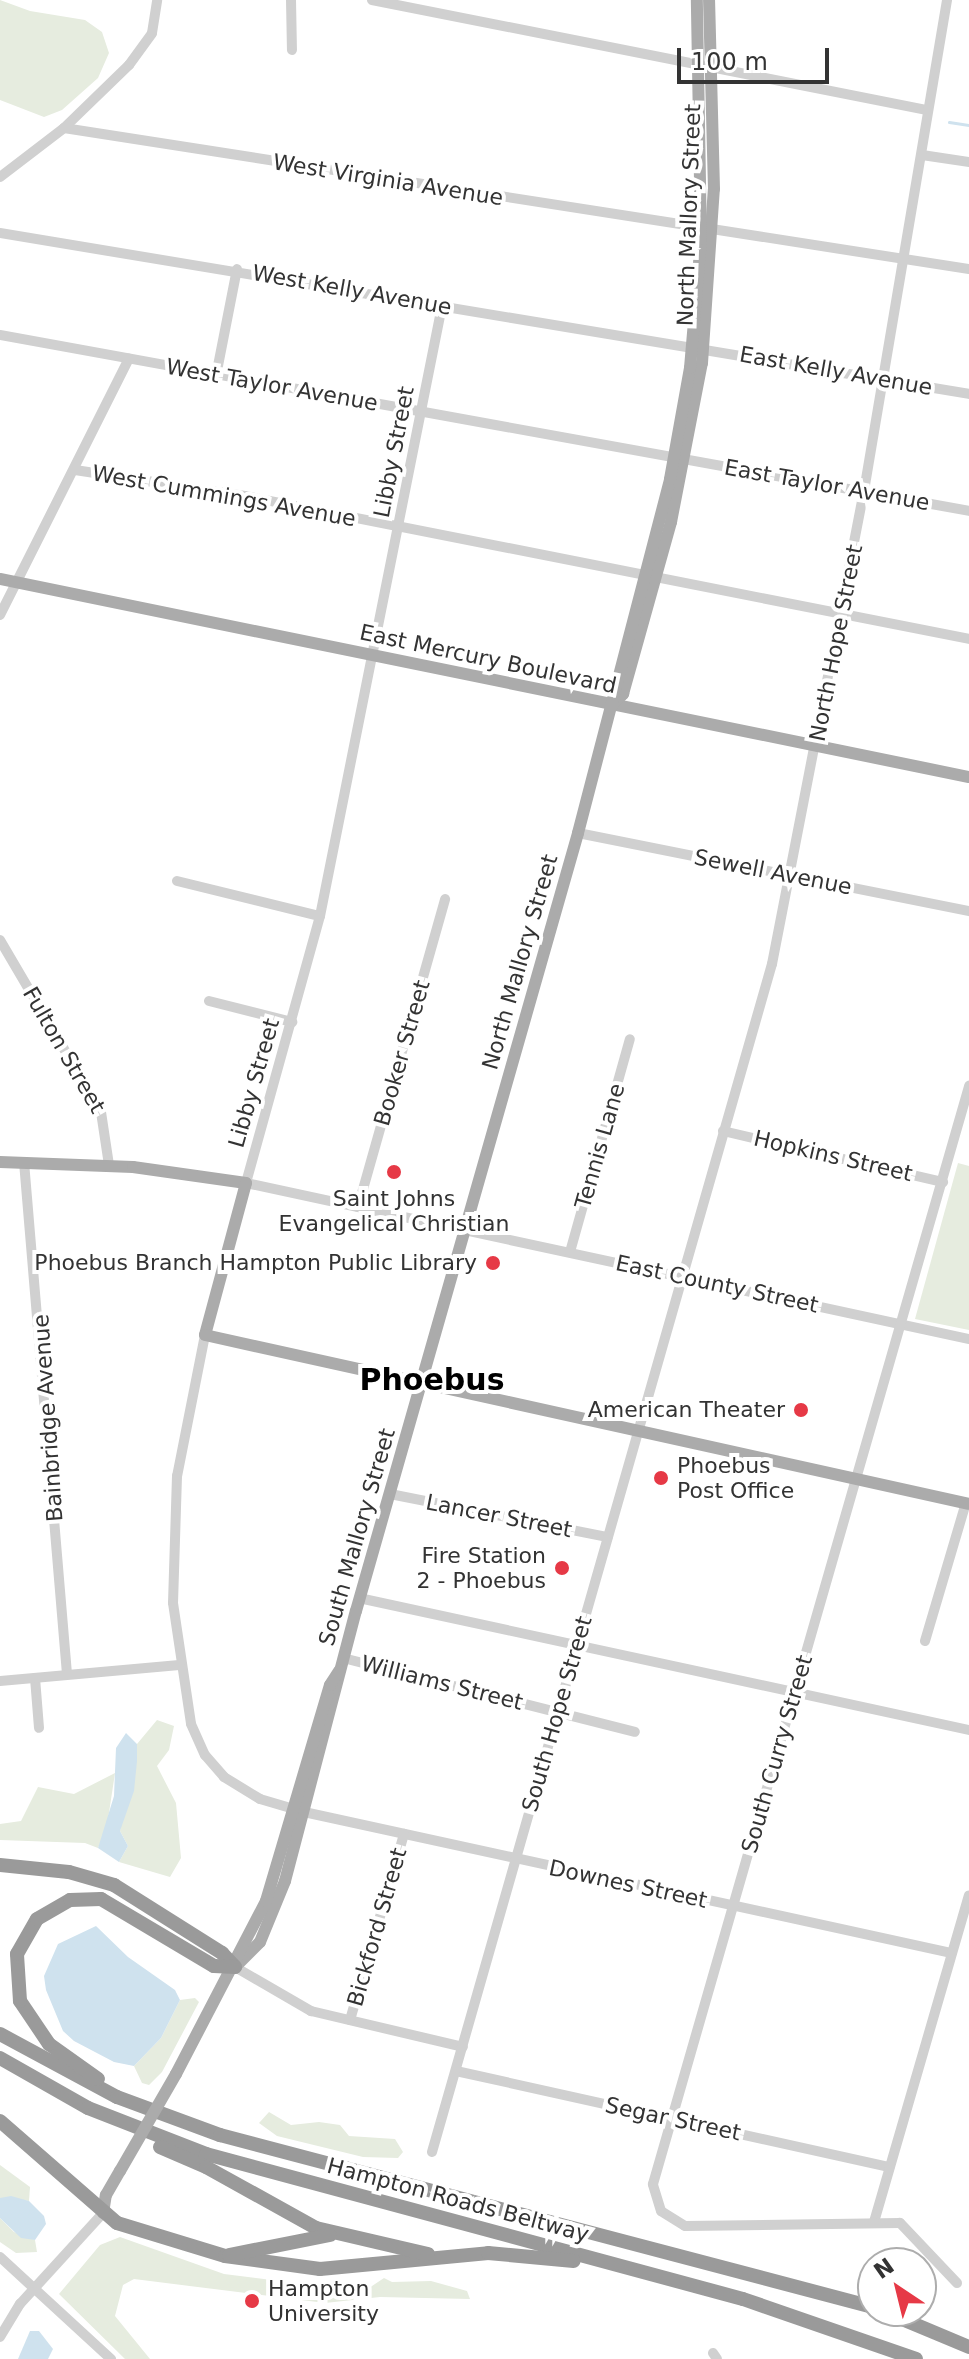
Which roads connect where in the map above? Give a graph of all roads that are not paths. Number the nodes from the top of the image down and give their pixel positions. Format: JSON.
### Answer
{"nodes":[{"id":1,"x":157,"y":0,"type":"edge"},
{"id":2,"x":291,"y":0,"type":"edge"},
{"id":3,"x":372,"y":0,"type":"edge"},
{"id":4,"x":697,"y":0,"type":"edge"},
{"id":5,"x":709,"y":0,"type":"edge"},
{"id":6,"x":947,"y":0,"type":"edge"},
{"id":7,"x":292,"y":50,"type":"dead end"},
{"id":8,"x":706,"y":66,"type":"junction"},
{"id":9,"x":927,"y":110,"type":"junction"},
{"id":10,"x":64,"y":128,"type":"junction"},
{"id":11,"x":922,"y":155,"type":"junction"},
{"id":12,"x":969,"y":162,"type":"edge"},
{"id":13,"x":0,"y":177,"type":"edge"},
{"id":14,"x":707,"y":231,"type":"junction"},
{"id":15,"x":0,"y":233,"type":"edge"},
{"id":16,"x":905,"y":259,"type":"junction"},
{"id":17,"x":237,"y":269,"type":"junction"},
{"id":18,"x":969,"y":269,"type":"edge"},
{"id":19,"x":442,"y":306,"type":"junction"},
{"id":20,"x":0,"y":335,"type":"edge"},
{"id":21,"x":698,"y":348,"type":"junction"},
{"id":22,"x":129,"y":359,"type":"junction"},
{"id":23,"x":216,"y":376,"type":"junction"},
{"id":24,"x":883,"y":378,"type":"junction"},
{"id":25,"x":969,"y":394,"type":"edge"},
{"id":26,"x":422,"y":412,"type":"junction"},
{"id":27,"x":680,"y":458,"type":"junction"},
{"id":28,"x":75,"y":470,"type":"junction"},
{"id":29,"x":864,"y":491,"type":"junction"},
{"id":30,"x":969,"y":511,"type":"edge"},
{"id":31,"x":400,"y":526,"type":"junction"},
{"id":32,"x":651,"y":576,"type":"junction"},
{"id":33,"x":0,"y":579,"type":"edge"},
{"id":34,"x":16,"y":584,"type":"junction"},
{"id":35,"x":842,"y":612,"type":"junction"},
{"id":36,"x":0,"y":615,"type":"edge"},
{"id":37,"x":969,"y":639,"type":"edge"},
{"id":38,"x":374,"y":656,"type":"junction"},
{"id":39,"x":612,"y":705,"type":"junction"},
{"id":40,"x":816,"y":745,"type":"junction"},
{"id":41,"x":969,"y":777,"type":"edge"},
{"id":42,"x":578,"y":833,"type":"junction"},
{"id":43,"x":793,"y":875,"type":"junction"},
{"id":44,"x":177,"y":881,"type":"dead end"},
{"id":45,"x":445,"y":899,"type":"dead end"},
{"id":46,"x":969,"y":911,"type":"edge"},
{"id":47,"x":320,"y":916,"type":"junction"},
{"id":48,"x":0,"y":940,"type":"edge"},
{"id":49,"x":209,"y":1001,"type":"dead end"},
{"id":50,"x":292,"y":1022,"type":"junction"},
{"id":51,"x":630,"y":1039,"type":"dead end"},
{"id":52,"x":969,"y":1086,"type":"edge"},
{"id":53,"x":723,"y":1131,"type":"junction"},
{"id":54,"x":0,"y":1162,"type":"edge"},
{"id":55,"x":24,"y":1162,"type":"junction"},
{"id":56,"x":109,"y":1165,"type":"junction"},
{"id":57,"x":943,"y":1182,"type":"junction"},
{"id":58,"x":246,"y":1183,"type":"junction"},
{"id":59,"x":358,"y":1207,"type":"junction"},
{"id":60,"x":466,"y":1229,"type":"junction"},
{"id":61,"x":570,"y":1252,"type":"junction"},
{"id":62,"x":682,"y":1276,"type":"junction"},
{"id":63,"x":901,"y":1324,"type":"junction"},
{"id":64,"x":205,"y":1335,"type":"junction"},
{"id":65,"x":969,"y":1339,"type":"edge"},
{"id":66,"x":423,"y":1383,"type":"junction"},
{"id":67,"x":640,"y":1431,"type":"junction"},
{"id":68,"x":856,"y":1479,"type":"junction"},
{"id":69,"x":390,"y":1494,"type":"junction"},
{"id":70,"x":967,"y":1503,"type":"edge"},
{"id":71,"x":608,"y":1537,"type":"junction"},
{"id":72,"x":359,"y":1598,"type":"junction"},
{"id":73,"x":925,"y":1641,"type":"dead end"},
{"id":74,"x":577,"y":1645,"type":"junction"},
{"id":75,"x":341,"y":1664,"type":"junction"},
{"id":76,"x":179,"y":1665,"type":"junction"},
{"id":77,"x":67,"y":1674,"type":"junction"},
{"id":78,"x":35,"y":1678,"type":"junction"},
{"id":79,"x":0,"y":1681,"type":"edge"},
{"id":80,"x":795,"y":1693,"type":"junction"},
{"id":81,"x":558,"y":1712,"type":"junction"},
{"id":82,"x":39,"y":1728,"type":"dead end"},
{"id":83,"x":969,"y":1730,"type":"edge"},
{"id":84,"x":635,"y":1732,"type":"dead end"},
{"id":85,"x":299,"y":1811,"type":"junction"},
{"id":86,"x":404,"y":1834,"type":"junction"},
{"id":87,"x":516,"y":1860,"type":"junction"},
{"id":88,"x":0,"y":1865,"type":"edge"},
{"id":89,"x":969,"y":1896,"type":"edge"},
{"id":90,"x":733,"y":1906,"type":"junction"},
{"id":91,"x":952,"y":1953,"type":"junction"},
{"id":92,"x":235,"y":1967,"type":"junction"},
{"id":93,"x":350,"y":2020,"type":"junction"},
{"id":94,"x":0,"y":2034,"type":"edge"},
{"id":95,"x":463,"y":2047,"type":"junction"},
{"id":96,"x":0,"y":2058,"type":"edge"},
{"id":97,"x":456,"y":2071,"type":"junction"},
{"id":98,"x":55,"y":2091,"type":"junction"},
{"id":99,"x":672,"y":2119,"type":"junction"},
{"id":100,"x":0,"y":2121,"type":"edge"},
{"id":101,"x":273,"y":2150,"type":"junction"},
{"id":102,"x":432,"y":2152,"type":"dead end"},
{"id":103,"x":890,"y":2167,"type":"junction"},
{"id":104,"x":103,"y":2213,"type":"junction"},
{"id":105,"x":874,"y":2222,"type":"junction"},
{"id":106,"x":336,"y":2234,"type":"junction"},
{"id":107,"x":225,"y":2256,"type":"junction"},
{"id":108,"x":438,"y":2256,"type":"junction"},
{"id":109,"x":0,"y":2257,"type":"edge"},
{"id":110,"x":639,"y":2271,"type":"junction"},
{"id":111,"x":957,"y":2283,"type":"dead end"},
{"id":112,"x":33,"y":2288,"type":"junction"},
{"id":113,"x":857,"y":2303,"type":"edge"},
{"id":114,"x":921,"y":2327,"type":"edge"},
{"id":115,"x":0,"y":2337,"type":"edge"},
{"id":116,"x":969,"y":2347,"type":"edge"},
{"id":117,"x":111,"y":2359,"type":"edge"},
{"id":118,"x":913,"y":2359,"type":"edge"}],
"edges":[{"from":1,"to":10,"type":"street"},
{"from":2,"to":7,"type":"street"},
{"from":3,"to":8,"type":"street"},
{"from":4,"to":8,"type":"main road","name":"North Mallory Street"},
{"from":5,"to":8,"type":"main road","name":"North Mallory Street"},
{"from":6,"to":9,"type":"street","name":"North Hope Street"},
{"from":8,"to":9,"type":"street"},
{"from":8,"to":14,"type":"main road","name":"North Mallory Street"},
{"from":9,"to":11,"type":"street","name":"North Hope Street"},
{"from":10,"to":13,"type":"street"},
{"from":10,"to":14,"type":"street","name":"West Virginia Avenue"},
{"from":11,"to":12,"type":"street"},
{"from":11,"to":16,"type":"street","name":"North Hope Street"},
{"from":14,"to":16,"type":"street","name":"West Virginia Avenue"},
{"from":14,"to":21,"type":"main road","name":"North Mallory Street"},
{"from":15,"to":17,"type":"street","name":"West Kelly Avenue"},
{"from":16,"to":18,"type":"street","name":"West Virginia Avenue"},
{"from":16,"to":24,"type":"street","name":"North Hope Street"},
{"from":17,"to":19,"type":"street","name":"West Kelly Avenue"},
{"from":17,"to":23,"type":"street"},
{"from":19,"to":21,"type":"street","name":"West Kelly Avenue"},
{"from":19,"to":26,"type":"street","name":"Libby Street"},
{"from":20,"to":22,"type":"street","name":"West Taylor Avenue"},
{"from":21,"to":24,"type":"street","name":"East Kelly Avenue"},
{"from":21,"to":27,"type":"main road","name":"North Mallory Street"},
{"from":22,"to":23,"type":"street","name":"West Taylor Avenue"},
{"from":22,"to":28,"type":"street"},
{"from":23,"to":26,"type":"street","name":"West Taylor Avenue"},
{"from":24,"to":25,"type":"street","name":"East Kelly Avenue"},
{"from":24,"to":29,"type":"street","name":"North Hope Street"},
{"from":26,"to":27,"type":"street","name":"West Taylor Avenue"},
{"from":26,"to":31,"type":"street","name":"Libby Street"},
{"from":27,"to":29,"type":"street","name":"East Taylor Avenue"},
{"from":27,"to":32,"type":"main road","name":"North Mallory Street"},
{"from":28,"to":31,"type":"street","name":"West Cummings Avenue"},
{"from":28,"to":34,"type":"street"},
{"from":29,"to":30,"type":"street","name":"East Taylor Avenue"},
{"from":29,"to":35,"type":"street","name":"North Hope Street"},
{"from":31,"to":32,"type":"street","name":"West Cummings Avenue"},
{"from":31,"to":38,"type":"street","name":"Libby Street"},
{"from":32,"to":35,"type":"street","name":"West Cummings Avenue"},
{"from":32,"to":39,"type":"main road","name":"North Mallory Street"},
{"from":33,"to":34,"type":"main road","name":"East Mercury Boulevard"},
{"from":34,"to":36,"type":"street"},
{"from":34,"to":38,"type":"main road","name":"East Mercury Boulevard"},
{"from":35,"to":37,"type":"street","name":"West Cummings Avenue"},
{"from":35,"to":40,"type":"street","name":"North Hope Street"},
{"from":38,"to":39,"type":"main road","name":"East Mercury Boulevard"},
{"from":38,"to":47,"type":"street","name":"Libby Street"},
{"from":39,"to":40,"type":"main road","name":"East Mercury Boulevard"},
{"from":39,"to":42,"type":"main road","name":"North Mallory Street"},
{"from":40,"to":41,"type":"main road","name":"East Mercury Boulevard"},
{"from":40,"to":43,"type":"street","name":"North Hope Street"},
{"from":42,"to":43,"type":"street","name":"Sewell Avenue"},
{"from":42,"to":60,"type":"main road","name":"North Mallory Street"},
{"from":43,"to":46,"type":"street","name":"Sewell Avenue"},
{"from":43,"to":53,"type":"street","name":"North Hope Street"},
{"from":44,"to":47,"type":"street"},
{"from":45,"to":59,"type":"street","name":"Booker Street"},
{"from":47,"to":50,"type":"street","name":"Libby Street"},
{"from":48,"to":56,"type":"street","name":"Fulton Street"},
{"from":49,"to":50,"type":"street"},
{"from":50,"to":58,"type":"street","name":"Libby Street"},
{"from":51,"to":61,"type":"street","name":"Tennis Lane"},
{"from":52,"to":57,"type":"street","name":"South Curry Street"},
{"from":53,"to":57,"type":"street","name":"Hopkins Street"},
{"from":53,"to":62,"type":"street","name":"North Hope Street"},
{"from":54,"to":55,"type":"main road"},
{"from":55,"to":56,"type":"main road"},
{"from":55,"to":77,"type":"street","name":"Bainbridge Avenue"},
{"from":56,"to":58,"type":"main road"},
{"from":57,"to":63,"type":"street","name":"South Curry Street"},
{"from":58,"to":59,"type":"street","name":"East County Street"},
{"from":58,"to":64,"type":"main road","name":"Libby Street"},
{"from":59,"to":60,"type":"street","name":"East County Street"},
{"from":60,"to":61,"type":"street","name":"East County Street"},
{"from":60,"to":66,"type":"main road","name":"South Mallory Street"},
{"from":61,"to":62,"type":"street","name":"East County Street"},
{"from":62,"to":63,"type":"street","name":"East County Street"},
{"from":62,"to":67,"type":"street","name":"South Hope Street"},
{"from":63,"to":65,"type":"street","name":"East County Street"},
{"from":63,"to":68,"type":"street","name":"South Curry Street"},
{"from":64,"to":66,"type":"main road"},
{"from":64,"to":76,"type":"street","name":"Libby Street"},
{"from":66,"to":67,"type":"main road"},
{"from":66,"to":69,"type":"main road","name":"South Mallory Street"},
{"from":67,"to":68,"type":"main road"},
{"from":67,"to":71,"type":"street","name":"South Hope Street"},
{"from":68,"to":70,"type":"main road"},
{"from":68,"to":80,"type":"street","name":"South Curry Street"},
{"from":69,"to":71,"type":"street","name":"Lancer Street"},
{"from":69,"to":72,"type":"main road","name":"South Mallory Street"},
{"from":70,"to":73,"type":"street"},
{"from":71,"to":74,"type":"street","name":"South Hope Street"},
{"from":72,"to":74,"type":"street"},
{"from":72,"to":75,"type":"main road","name":"South Mallory Street"},
{"from":74,"to":80,"type":"street"},
{"from":74,"to":81,"type":"street","name":"South Hope Street"},
{"from":75,"to":81,"type":"street","name":"Williams Street"},
{"from":75,"to":85,"type":"main road","name":"South Mallory Street"},
{"from":76,"to":77,"type":"street"},
{"from":76,"to":85,"type":"street","name":"Libby Street"},
{"from":77,"to":78,"type":"street"},
{"from":78,"to":79,"type":"street"},
{"from":78,"to":82,"type":"street"},
{"from":80,"to":83,"type":"street"},
{"from":80,"to":90,"type":"street","name":"South Curry Street"},
{"from":81,"to":84,"type":"street","name":"Williams Street"},
{"from":81,"to":87,"type":"street","name":"South Hope Street"},
{"from":85,"to":86,"type":"street","name":"Downes Street"},
{"from":85,"to":92,"type":"main road","name":"South Mallory Street"},
{"from":86,"to":87,"type":"street","name":"Downes Street"},
{"from":86,"to":93,"type":"street","name":"Bickford Street"},
{"from":87,"to":90,"type":"street","name":"Downes Street"},
{"from":87,"to":95,"type":"street","name":"South Hope Street"},
{"from":88,"to":92,"type":"highway"},
{"from":89,"to":91,"type":"street"},
{"from":90,"to":91,"type":"street","name":"Downes Street"},
{"from":90,"to":99,"type":"street","name":"South Curry Street"},
{"from":91,"to":103,"type":"street"},
{"from":92,"to":93,"type":"street"},
{"from":92,"to":101,"type":"highway"},
{"from":92,"to":104,"type":"main road","name":"South Mallory Street","bridge":true},
{"from":93,"to":95,"type":"street"},
{"from":94,"to":101,"type":"highway","name":"Hampton Roads Beltway"},
{"from":95,"to":97,"type":"street","name":"South Hope Street"},
{"from":96,"to":98,"type":"highway","name":"Hampton Roads Beltway"},
{"from":97,"to":99,"type":"street","name":"Segar Street"},
{"from":97,"to":102,"type":"street","name":"South Hope Street"},
{"from":98,"to":106,"type":"highway"},
{"from":98,"to":110,"type":"highway","name":"Hampton Roads Beltway"},
{"from":99,"to":103,"type":"street","name":"Segar Street"},
{"from":99,"to":105,"type":"street","name":"South Curry Street"},
{"from":100,"to":104,"type":"highway"},
{"from":101,"to":113,"type":"highway","name":"Hampton Roads Beltway"},
{"from":103,"to":105,"type":"street"},
{"from":104,"to":107,"type":"highway"},
{"from":104,"to":112,"type":"street","name":"South Mallory Street"},
{"from":105,"to":111,"type":"street"},
{"from":106,"to":107,"type":"highway"},
{"from":106,"to":108,"type":"highway"},
{"from":107,"to":108,"type":"highway"},
{"from":108,"to":110,"type":"highway"},
{"from":109,"to":112,"type":"street"},
{"from":110,"to":118,"type":"highway","name":"Hampton Roads Beltway"},
{"from":112,"to":115,"type":"street","name":"South Mallory Street"},
{"from":112,"to":117,"type":"street"},
{"from":114,"to":116,"type":"highway"}]}
